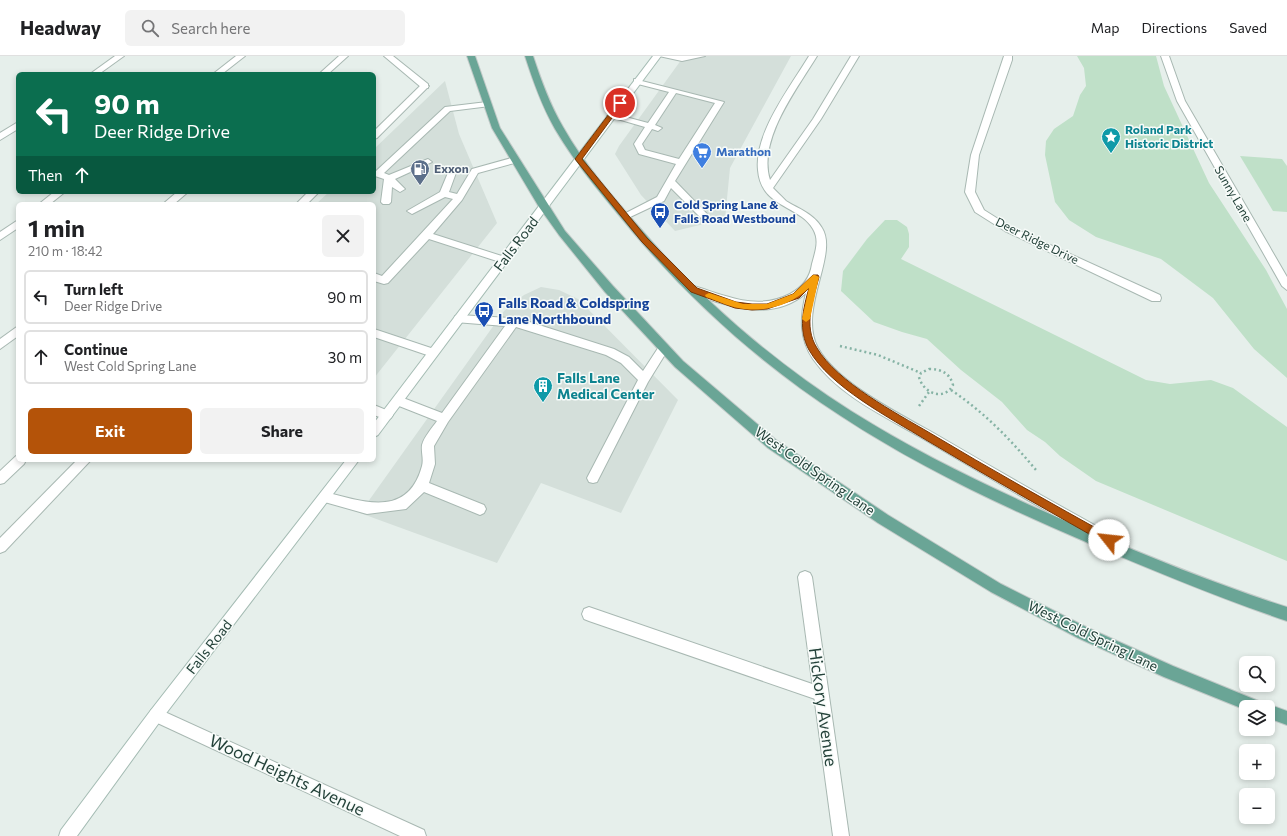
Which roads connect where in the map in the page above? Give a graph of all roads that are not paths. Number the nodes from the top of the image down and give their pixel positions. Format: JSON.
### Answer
{"nodes":[{"id":1,"x":120,"y":56,"type":"edge"},
{"id":2,"x":241,"y":56,"type":"edge"},
{"id":3,"x":344,"y":56,"type":"edge"},
{"id":4,"x":388,"y":56,"type":"edge"},
{"id":5,"x":471,"y":56,"type":"edge"},
{"id":6,"x":529,"y":56,"type":"edge"},
{"id":7,"x":657,"y":56,"type":"edge"},
{"id":8,"x":663,"y":56,"type":"edge"},
{"id":9,"x":701,"y":56,"type":"edge"},
{"id":10,"x":813,"y":56,"type":"edge"},
{"id":11,"x":855,"y":56,"type":"edge"},
{"id":12,"x":1008,"y":56,"type":"edge"},
{"id":13,"x":1165,"y":56,"type":"edge"},
{"id":14,"x":97,"y":72,"type":"edge"},
{"id":15,"x":220,"y":72,"type":"edge"},
{"id":16,"x":325,"y":72,"type":"edge"},
{"id":17,"x":637,"y":81,"type":"junction"},
{"id":18,"x":674,"y":91,"type":"junction"},
{"id":19,"x":488,"y":104,"type":"junction"},
{"id":20,"x":701,"y":115,"type":"dead end"},
{"id":21,"x":610,"y":116,"type":"junction"},
{"id":22,"x":711,"y":118,"type":"junction"},
{"id":23,"x":16,"y":126,"type":"edge"},
{"id":24,"x":654,"y":127,"type":"junction"},
{"id":25,"x":376,"y":134,"type":"edge"},
{"id":26,"x":688,"y":135,"type":"dead end"},
{"id":27,"x":0,"y":137,"type":"edge"},
{"id":28,"x":699,"y":138,"type":"junction"},
{"id":29,"x":579,"y":159,"type":"junction"},
{"id":30,"x":516,"y":160,"type":"junction"},
{"id":31,"x":428,"y":162,"type":"dead end"},
{"id":32,"x":682,"y":163,"type":"junction"},
{"id":33,"x":453,"y":170,"type":"dead end"},
{"id":34,"x":415,"y":174,"type":"dead end"},
{"id":35,"x":389,"y":178,"type":"junction"},
{"id":36,"x":670,"y":181,"type":"junction"},
{"id":37,"x":440,"y":182,"type":"dead end"},
{"id":38,"x":400,"y":189,"type":"dead end"},
{"id":39,"x":768,"y":189,"type":"junction"},
{"id":40,"x":57,"y":194,"type":"edge"},
{"id":41,"x":180,"y":194,"type":"edge"},
{"id":42,"x":312,"y":194,"type":"edge"},
{"id":43,"x":444,"y":194,"type":"junction"},
{"id":44,"x":424,"y":198,"type":"dead end"},
{"id":45,"x":458,"y":198,"type":"junction"},
{"id":46,"x":47,"y":202,"type":"edge"},
{"id":47,"x":170,"y":202,"type":"edge"},
{"id":48,"x":303,"y":202,"type":"edge"},
{"id":49,"x":386,"y":202,"type":"dead end"},
{"id":50,"x":544,"y":207,"type":"junction"},
{"id":51,"x":412,"y":211,"type":"dead end"},
{"id":52,"x":625,"y":216,"type":"junction"},
{"id":53,"x":704,"y":216,"type":"dead end"},
{"id":54,"x":16,"y":225,"type":"edge"},
{"id":55,"x":427,"y":235,"type":"junction"},
{"id":56,"x":0,"y":237,"type":"edge"},
{"id":57,"x":504,"y":260,"type":"junction"},
{"id":58,"x":815,"y":277,"type":"junction"},
{"id":59,"x":376,"y":278,"type":"edge"},
{"id":60,"x":1287,"y":286,"type":"edge"},
{"id":61,"x":694,"y":290,"type":"junction"},
{"id":62,"x":1156,"y":298,"type":"dead end"},
{"id":63,"x":459,"y":319,"type":"junction"},
{"id":64,"x":514,"y":321,"type":"junction"},
{"id":65,"x":16,"y":332,"type":"edge"},
{"id":66,"x":376,"y":334,"type":"edge"},
{"id":67,"x":0,"y":345,"type":"edge"},
{"id":68,"x":664,"y":348,"type":"junction"},
{"id":69,"x":433,"y":353,"type":"junction"},
{"id":70,"x":644,"y":379,"type":"junction"},
{"id":71,"x":398,"y":400,"type":"junction"},
{"id":72,"x":376,"y":411,"type":"edge"},
{"id":73,"x":387,"y":415,"type":"junction"},
{"id":74,"x":444,"y":419,"type":"junction"},
{"id":75,"x":376,"y":429,"type":"edge"},
{"id":76,"x":18,"y":462,"type":"edge"},
{"id":77,"x":83,"y":462,"type":"edge"},
{"id":78,"x":351,"y":462,"type":"edge"},
{"id":79,"x":0,"y":478,"type":"edge"},
{"id":80,"x":593,"y":478,"type":"dead end"},
{"id":81,"x":422,"y":486,"type":"junction"},
{"id":82,"x":325,"y":497,"type":"junction"},
{"id":83,"x":480,"y":509,"type":"dead end"},
{"id":84,"x":0,"y":547,"type":"edge"},
{"id":85,"x":1149,"y":563,"type":"junction"},
{"id":86,"x":805,"y":577,"type":"dead end"},
{"id":87,"x":589,"y":614,"type":"dead end"},
{"id":88,"x":1287,"y":614,"type":"edge"},
{"id":89,"x":821,"y":694,"type":"junction"},
{"id":90,"x":1239,"y":700,"type":"edge"},
{"id":91,"x":1275,"y":714,"type":"edge"},
{"id":92,"x":156,"y":715,"type":"junction"},
{"id":93,"x":1287,"y":718,"type":"edge"},
{"id":94,"x":398,"y":832,"type":"edge"},
{"id":95,"x":67,"y":836,"type":"edge"},
{"id":96,"x":418,"y":836,"type":"edge"},
{"id":97,"x":841,"y":836,"type":"edge"}],
"edges":[{"from":1,"to":14,"type":"street"},
{"from":2,"to":15,"type":"street"},
{"from":3,"to":16,"type":"street"},
{"from":4,"to":25,"type":"street"},
{"from":5,"to":19,"type":"main road","name":"West Cold Spring Lane"},
{"from":6,"to":29,"type":"main road"},
{"from":7,"to":17,"type":"street","name":"Falls Road"},
{"from":8,"to":9,"type":"street"},
{"from":10,"to":39,"type":"street"},
{"from":11,"to":39,"type":"street"},
{"from":12,"to":62,"type":"street","name":"Deer Ridge Drive"},
{"from":13,"to":60,"type":"street","name":"Sunny Lane"},
{"from":17,"to":18,"type":"street"},
{"from":17,"to":21,"type":"street","name":"Falls Road"},
{"from":18,"to":22,"type":"street"},
{"from":18,"to":24,"type":"street"},
{"from":19,"to":30,"type":"main road","name":"West Cold Spring Lane"},
{"from":19,"to":35,"type":"street"},
{"from":20,"to":22,"type":"street"},
{"from":21,"to":24,"type":"street"},
{"from":21,"to":29,"type":"street","name":"Falls Road"},
{"from":22,"to":28,"type":"street"},
{"from":23,"to":27,"type":"street"},
{"from":24,"to":32,"type":"street"},
{"from":26,"to":28,"type":"street"},
{"from":28,"to":32,"type":"street"},
{"from":29,"to":50,"type":"street","name":"Falls Road"},
{"from":29,"to":52,"type":"main road"},
{"from":30,"to":45,"type":"street"},
{"from":30,"to":50,"type":"main road","name":"West Cold Spring Lane"},
{"from":31,"to":35,"type":"street"},
{"from":32,"to":36,"type":"street"},
{"from":33,"to":43,"type":"street"},
{"from":34,"to":35,"type":"street"},
{"from":35,"to":38,"type":"street"},
{"from":35,"to":49,"type":"street"},
{"from":36,"to":52,"type":"street"},
{"from":36,"to":53,"type":"street"},
{"from":37,"to":43,"type":"street"},
{"from":39,"to":58,"type":"street"},
{"from":40,"to":46,"type":"street"},
{"from":41,"to":47,"type":"street"},
{"from":42,"to":48,"type":"street"},
{"from":43,"to":44,"type":"street"},
{"from":43,"to":45,"type":"street"},
{"from":43,"to":51,"type":"street"},
{"from":45,"to":55,"type":"street"},
{"from":50,"to":57,"type":"street","name":"Falls Road"},
{"from":50,"to":68,"type":"main road","name":"West Cold Spring Lane"},
{"from":52,"to":61,"type":"main road"},
{"from":54,"to":56,"type":"street"},
{"from":55,"to":57,"type":"street"},
{"from":55,"to":59,"type":"street"},
{"from":57,"to":63,"type":"street","name":"Falls Road"},
{"from":58,"to":61,"type":"street"},
{"from":58,"to":85,"type":"street"},
{"from":61,"to":85,"type":"main road"},
{"from":63,"to":64,"type":"street"},
{"from":63,"to":69,"type":"street","name":"Falls Road"},
{"from":64,"to":70,"type":"street"},
{"from":64,"to":74,"type":"street"},
{"from":65,"to":67,"type":"street"},
{"from":66,"to":69,"type":"street"},
{"from":68,"to":70,"type":"street"},
{"from":68,"to":90,"type":"main road","name":"West Cold Spring Lane"},
{"from":69,"to":71,"type":"street","name":"Falls Road"},
{"from":70,"to":80,"type":"street"},
{"from":71,"to":73,"type":"street","name":"Falls Road"},
{"from":71,"to":74,"type":"street"},
{"from":72,"to":73,"type":"street"},
{"from":73,"to":75,"type":"street","name":"Falls Road"},
{"from":74,"to":81,"type":"street"},
{"from":76,"to":79,"type":"street"},
{"from":77,"to":84,"type":"street"},
{"from":78,"to":82,"type":"street","name":"Falls Road"},
{"from":81,"to":82,"type":"street"},
{"from":81,"to":83,"type":"street"},
{"from":82,"to":92,"type":"street","name":"Falls Road"},
{"from":85,"to":88,"type":"main road"},
{"from":86,"to":89,"type":"street","name":"Hickory Avenue"},
{"from":87,"to":89,"type":"street"},
{"from":89,"to":97,"type":"street","name":"Hickory Avenue"},
{"from":91,"to":93,"type":"main road"},
{"from":92,"to":94,"type":"street","name":"Wood Heights Avenue"},
{"from":92,"to":95,"type":"street","name":"Falls Road"},
{"from":94,"to":96,"type":"street","name":"Wood Heights Avenue"}]}
